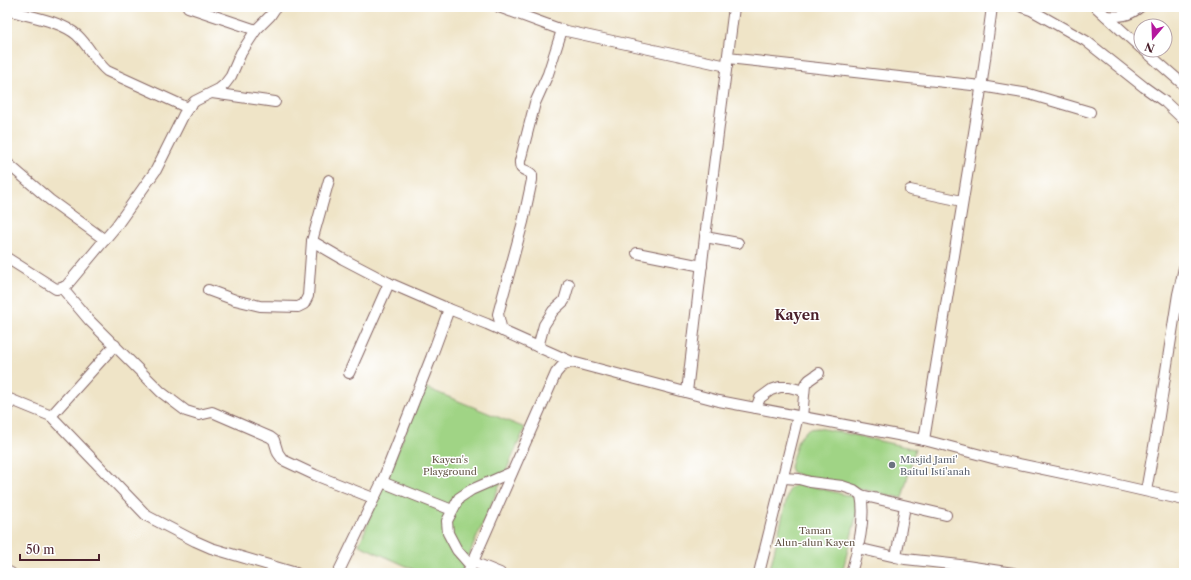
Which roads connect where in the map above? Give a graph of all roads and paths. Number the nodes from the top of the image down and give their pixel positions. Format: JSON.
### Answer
{"nodes":[{"id":1,"x":188,"y":7,"type":"edge"},
{"id":2,"x":276,"y":7,"type":"edge"},
{"id":3,"x":499,"y":7,"type":"edge"},
{"id":4,"x":734,"y":7,"type":"edge"},
{"id":5,"x":992,"y":7,"type":"edge"},
{"id":6,"x":1022,"y":7,"type":"edge"},
{"id":7,"x":1096,"y":7,"type":"edge"},
{"id":8,"x":1140,"y":7,"type":"edge"},
{"id":9,"x":7,"y":10,"type":"edge"},
{"id":10,"x":26,"y":11,"type":"edge"},
{"id":11,"x":1106,"y":16,"type":"junction"},
{"id":12,"x":256,"y":30,"type":"junction"},
{"id":13,"x":562,"y":30,"type":"junction"},
{"id":14,"x":1133,"y":41,"type":"edge"},
{"id":15,"x":1153,"y":58,"type":"edge"},
{"id":16,"x":728,"y":62,"type":"junction"},
{"id":17,"x":1184,"y":85,"type":"edge"},
{"id":18,"x":981,"y":86,"type":"junction"},
{"id":19,"x":212,"y":93,"type":"junction"},
{"id":20,"x":275,"y":102,"type":"dead end"},
{"id":21,"x":188,"y":108,"type":"junction"},
{"id":22,"x":1090,"y":112,"type":"dead end"},
{"id":23,"x":1184,"y":120,"type":"edge"},
{"id":24,"x":7,"y":163,"type":"edge"},
{"id":25,"x":329,"y":180,"type":"dead end"},
{"id":26,"x":910,"y":190,"type":"dead end"},
{"id":27,"x":962,"y":201,"type":"junction"},
{"id":28,"x":705,"y":237,"type":"junction"},
{"id":29,"x":105,"y":240,"type":"junction"},
{"id":30,"x":312,"y":241,"type":"junction"},
{"id":31,"x":738,"y":243,"type":"dead end"},
{"id":32,"x":637,"y":253,"type":"dead end"},
{"id":33,"x":7,"y":258,"type":"edge"},
{"id":34,"x":702,"y":266,"type":"junction"},
{"id":35,"x":1184,"y":268,"type":"edge"},
{"id":36,"x":389,"y":283,"type":"junction"},
{"id":37,"x":569,"y":284,"type":"dead end"},
{"id":38,"x":62,"y":288,"type":"junction"},
{"id":39,"x":208,"y":290,"type":"dead end"},
{"id":40,"x":1181,"y":296,"type":"edge"},
{"id":41,"x":449,"y":309,"type":"junction"},
{"id":42,"x":502,"y":331,"type":"junction"},
{"id":43,"x":115,"y":345,"type":"junction"},
{"id":44,"x":538,"y":347,"type":"junction"},
{"id":45,"x":572,"y":362,"type":"junction"},
{"id":46,"x":349,"y":373,"type":"dead end"},
{"id":47,"x":818,"y":373,"type":"dead end"},
{"id":48,"x":804,"y":391,"type":"junction"},
{"id":49,"x":687,"y":392,"type":"junction"},
{"id":50,"x":9,"y":399,"type":"edge"},
{"id":51,"x":756,"y":408,"type":"junction"},
{"id":52,"x":7,"y":411,"type":"edge"},
{"id":53,"x":51,"y":416,"type":"junction"},
{"id":54,"x":800,"y":416,"type":"junction"},
{"id":55,"x":924,"y":440,"type":"junction"},
{"id":56,"x":512,"y":472,"type":"junction"},
{"id":57,"x":784,"y":478,"type":"junction"},
{"id":58,"x":382,"y":482,"type":"junction"},
{"id":59,"x":1146,"y":491,"type":"junction"},
{"id":60,"x":861,"y":495,"type":"junction"},
{"id":61,"x":373,"y":498,"type":"junction"},
{"id":62,"x":1184,"y":500,"type":"edge"},
{"id":63,"x":905,"y":506,"type":"junction"},
{"id":64,"x":452,"y":510,"type":"junction"},
{"id":65,"x":946,"y":515,"type":"dead end"},
{"id":66,"x":857,"y":548,"type":"junction"},
{"id":67,"x":896,"y":557,"type":"junction"},
{"id":68,"x":471,"y":567,"type":"edge"},
{"id":69,"x":7,"y":571,"type":"edge"},
{"id":70,"x":11,"y":573,"type":"edge"},
{"id":71,"x":296,"y":573,"type":"edge"},
{"id":72,"x":338,"y":573,"type":"edge"},
{"id":73,"x":500,"y":573,"type":"edge"},
{"id":74,"x":759,"y":573,"type":"edge"},
{"id":75,"x":851,"y":573,"type":"edge"},
{"id":76,"x":1013,"y":573,"type":"edge"}],
"edges":[{"from":1,"to":12,"type":"street"},
{"from":2,"to":12,"type":"street"},
{"from":3,"to":13,"type":"street"},
{"from":4,"to":16,"type":"street"},
{"from":5,"to":18,"type":"street"},
{"from":6,"to":23,"type":"street"},
{"from":7,"to":11,"type":"street"},
{"from":8,"to":11,"type":"street"},
{"from":9,"to":10,"type":"street"},
{"from":10,"to":21,"type":"street"},
{"from":11,"to":14,"type":"street"},
{"from":12,"to":19,"type":"street"},
{"from":13,"to":16,"type":"street"},
{"from":13,"to":42,"type":"street"},
{"from":15,"to":17,"type":"street"},
{"from":16,"to":18,"type":"street"},
{"from":16,"to":28,"type":"street"},
{"from":18,"to":22,"type":"street"},
{"from":18,"to":27,"type":"street"},
{"from":19,"to":20,"type":"street"},
{"from":19,"to":21,"type":"street"},
{"from":21,"to":29,"type":"street"},
{"from":24,"to":29,"type":"street"},
{"from":25,"to":30,"type":"street"},
{"from":26,"to":27,"type":"street"},
{"from":27,"to":55,"type":"street"},
{"from":28,"to":31,"type":"street"},
{"from":28,"to":34,"type":"street"},
{"from":29,"to":38,"type":"street"},
{"from":30,"to":36,"type":"street"},
{"from":30,"to":39,"type":"street"},
{"from":32,"to":34,"type":"street"},
{"from":33,"to":38,"type":"street"},
{"from":34,"to":49,"type":"street"},
{"from":35,"to":40,"type":"street"},
{"from":36,"to":41,"type":"street"},
{"from":36,"to":46,"type":"street"},
{"from":37,"to":44,"type":"street"},
{"from":38,"to":43,"type":"street"},
{"from":40,"to":59,"type":"street"},
{"from":41,"to":42,"type":"street"},
{"from":41,"to":58,"type":"street"},
{"from":42,"to":44,"type":"street"},
{"from":43,"to":53,"type":"street"},
{"from":43,"to":61,"type":"street"},
{"from":44,"to":45,"type":"street"},
{"from":45,"to":49,"type":"street"},
{"from":45,"to":56,"type":"street"},
{"from":47,"to":48,"type":"street"},
{"from":48,"to":51,"type":"street"},
{"from":48,"to":54,"type":"street"},
{"from":49,"to":51,"type":"street"},
{"from":50,"to":52,"type":"street"},
{"from":50,"to":53,"type":"street"},
{"from":51,"to":54,"type":"street"},
{"from":53,"to":71,"type":"street"},
{"from":54,"to":55,"type":"street"},
{"from":54,"to":57,"type":"street"},
{"from":55,"to":59,"type":"street"},
{"from":56,"to":64,"type":"street"},
{"from":56,"to":68,"type":"street"},
{"from":57,"to":60,"type":"street"},
{"from":57,"to":74,"type":"street"},
{"from":58,"to":61,"type":"street"},
{"from":58,"to":64,"type":"street"},
{"from":59,"to":62,"type":"street"},
{"from":60,"to":63,"type":"street"},
{"from":60,"to":66,"type":"street"},
{"from":61,"to":72,"type":"street"},
{"from":63,"to":65,"type":"street"},
{"from":63,"to":67,"type":"street"},
{"from":64,"to":68,"type":"street"},
{"from":66,"to":67,"type":"street"},
{"from":66,"to":75,"type":"street"},
{"from":67,"to":76,"type":"street"},
{"from":68,"to":73,"type":"street"},
{"from":69,"to":70,"type":"street"}]}
